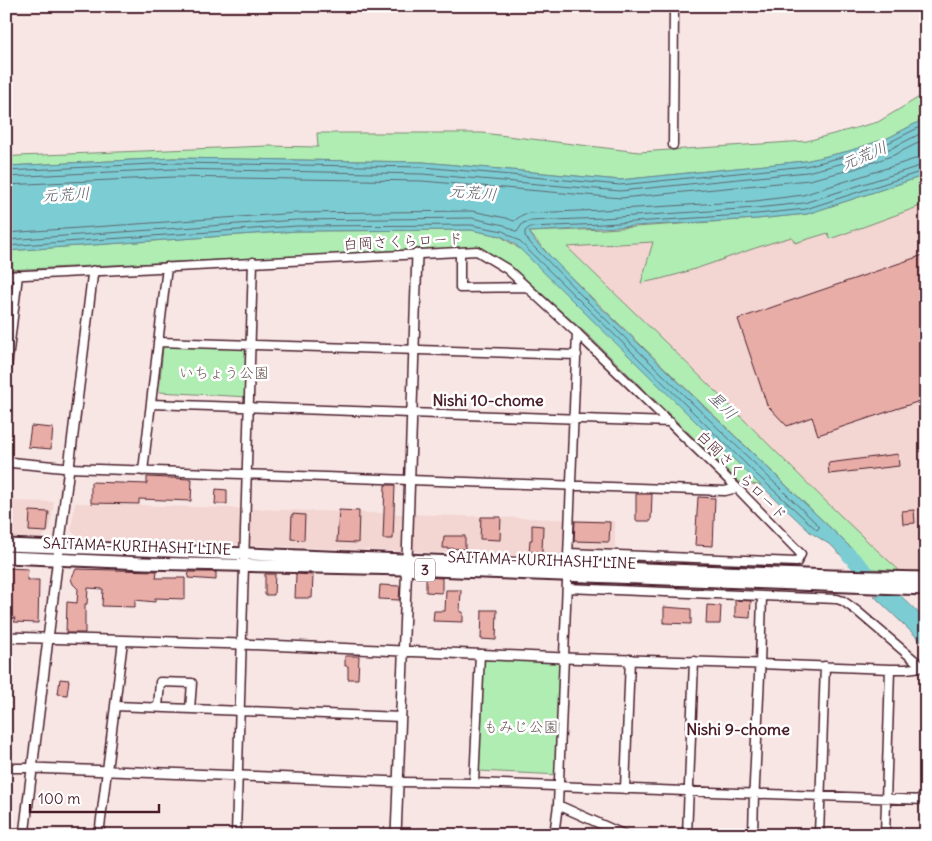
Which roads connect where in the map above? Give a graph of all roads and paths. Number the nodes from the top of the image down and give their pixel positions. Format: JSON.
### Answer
{"nodes":[{"id":1,"x":674,"y":6,"type":"edge"},
{"id":2,"x":673,"y":145,"type":"dead end"},
{"id":3,"x":460,"y":252,"type":"junction"},
{"id":4,"x":417,"y":254,"type":"junction"},
{"id":5,"x":253,"y":262,"type":"junction"},
{"id":6,"x":167,"y":267,"type":"junction"},
{"id":7,"x":93,"y":271,"type":"junction"},
{"id":8,"x":18,"y":275,"type":"junction"},
{"id":9,"x":6,"y":276,"type":"edge"},
{"id":10,"x":527,"y":287,"type":"junction"},
{"id":11,"x":578,"y":333,"type":"junction"},
{"id":12,"x":158,"y":342,"type":"junction"},
{"id":13,"x":251,"y":344,"type":"junction"},
{"id":14,"x":8,"y":345,"type":"edge"},
{"id":15,"x":414,"y":350,"type":"junction"},
{"id":16,"x":577,"y":355,"type":"junction"},
{"id":17,"x":6,"y":376,"type":"edge"},
{"id":18,"x":151,"y":404,"type":"junction"},
{"id":19,"x":249,"y":407,"type":"junction"},
{"id":20,"x":412,"y":413,"type":"junction"},
{"id":21,"x":574,"y":419,"type":"junction"},
{"id":22,"x":670,"y":422,"type":"junction"},
{"id":23,"x":6,"y":462,"type":"edge"},
{"id":24,"x":69,"y":468,"type":"junction"},
{"id":25,"x":143,"y":472,"type":"junction"},
{"id":26,"x":246,"y":474,"type":"junction"},
{"id":27,"x":409,"y":480,"type":"junction"},
{"id":28,"x":571,"y":486,"type":"junction"},
{"id":29,"x":737,"y":488,"type":"junction"},
{"id":30,"x":6,"y":545,"type":"edge"},
{"id":31,"x":59,"y":547,"type":"junction"},
{"id":32,"x":568,"y":553,"type":"junction"},
{"id":33,"x":6,"y":557,"type":"edge"},
{"id":34,"x":58,"y":559,"type":"junction"},
{"id":35,"x":244,"y":560,"type":"junction"},
{"id":36,"x":407,"y":565,"type":"junction"},
{"id":37,"x":568,"y":577,"type":"junction"},
{"id":38,"x":926,"y":578,"type":"edge"},
{"id":39,"x":926,"y":589,"type":"edge"},
{"id":40,"x":762,"y":596,"type":"junction"},
{"id":41,"x":6,"y":637,"type":"edge"},
{"id":42,"x":47,"y":638,"type":"junction"},
{"id":43,"x":123,"y":641,"type":"junction"},
{"id":44,"x":241,"y":644,"type":"junction"},
{"id":45,"x":403,"y":650,"type":"junction"},
{"id":46,"x":480,"y":654,"type":"junction"},
{"id":47,"x":564,"y":658,"type":"junction"},
{"id":48,"x":630,"y":659,"type":"junction"},
{"id":49,"x":694,"y":661,"type":"junction"},
{"id":50,"x":760,"y":664,"type":"junction"},
{"id":51,"x":825,"y":666,"type":"junction"},
{"id":52,"x":924,"y":668,"type":"edge"},
{"id":53,"x":890,"y":669,"type":"junction"},
{"id":54,"x":115,"y":706,"type":"junction"},
{"id":55,"x":158,"y":707,"type":"junction"},
{"id":56,"x":190,"y":709,"type":"junction"},
{"id":57,"x":239,"y":710,"type":"junction"},
{"id":58,"x":401,"y":716,"type":"junction"},
{"id":59,"x":6,"y":768,"type":"edge"},
{"id":60,"x":32,"y":768,"type":"junction"},
{"id":61,"x":107,"y":771,"type":"junction"},
{"id":62,"x":237,"y":776,"type":"junction"},
{"id":63,"x":398,"y":782,"type":"junction"},
{"id":64,"x":474,"y":783,"type":"junction"},
{"id":65,"x":559,"y":786,"type":"junction"},
{"id":66,"x":625,"y":788,"type":"junction"},
{"id":67,"x":689,"y":792,"type":"junction"},
{"id":68,"x":754,"y":794,"type":"junction"},
{"id":69,"x":820,"y":796,"type":"junction"},
{"id":70,"x":886,"y":799,"type":"junction"},
{"id":71,"x":926,"y":800,"type":"edge"},
{"id":72,"x":558,"y":805,"type":"junction"},
{"id":73,"x":24,"y":835,"type":"edge"},
{"id":74,"x":100,"y":835,"type":"edge"},
{"id":75,"x":236,"y":835,"type":"edge"},
{"id":76,"x":396,"y":835,"type":"edge"},
{"id":77,"x":554,"y":835,"type":"edge"},
{"id":78,"x":626,"y":835,"type":"edge"},
{"id":79,"x":687,"y":835,"type":"edge"},
{"id":80,"x":753,"y":835,"type":"edge"},
{"id":81,"x":819,"y":835,"type":"edge"},
{"id":82,"x":884,"y":835,"type":"edge"}],
"edges":[{"from":1,"to":2,"type":"street"},
{"from":3,"to":4,"type":"street","name":"白岡さくらロード"},
{"from":3,"to":10,"type":"street","name":"白岡さくらロード"},
{"from":3,"to":10,"type":"street"},
{"from":4,"to":5,"type":"street","name":"白岡さくらロード"},
{"from":4,"to":15,"type":"street"},
{"from":5,"to":6,"type":"street","name":"白岡さくらロード"},
{"from":5,"to":13,"type":"street"},
{"from":6,"to":7,"type":"street","name":"白岡さくらロード"},
{"from":6,"to":12,"type":"street"},
{"from":7,"to":8,"type":"street","name":"白岡さくらロード"},
{"from":7,"to":24,"type":"street"},
{"from":8,"to":9,"type":"street","name":"白岡さくらロード"},
{"from":8,"to":14,"type":"street"},
{"from":10,"to":11,"type":"street","name":"白岡さくらロード"},
{"from":11,"to":16,"type":"street"},
{"from":11,"to":22,"type":"street","name":"白岡さくらロード"},
{"from":12,"to":13,"type":"street"},
{"from":12,"to":18,"type":"street"},
{"from":13,"to":15,"type":"street"},
{"from":13,"to":19,"type":"street"},
{"from":14,"to":17,"type":"street"},
{"from":15,"to":16,"type":"street"},
{"from":15,"to":20,"type":"street"},
{"from":16,"to":21,"type":"street"},
{"from":18,"to":19,"type":"street"},
{"from":18,"to":25,"type":"street"},
{"from":19,"to":20,"type":"street"},
{"from":19,"to":26,"type":"street"},
{"from":20,"to":21,"type":"street"},
{"from":20,"to":27,"type":"street"},
{"from":21,"to":22,"type":"street"},
{"from":21,"to":28,"type":"street"},
{"from":22,"to":29,"type":"street","name":"白岡さくらロード"},
{"from":23,"to":24,"type":"street"},
{"from":24,"to":25,"type":"street"},
{"from":24,"to":31,"type":"street"},
{"from":25,"to":26,"type":"street"},
{"from":26,"to":27,"type":"street"},
{"from":26,"to":35,"type":"street"},
{"from":27,"to":28,"type":"street"},
{"from":27,"to":36,"type":"street"},
{"from":28,"to":29,"type":"street"},
{"from":28,"to":32,"type":"street"},
{"from":29,"to":32,"type":"street","name":"白岡さくらロード"},
{"from":30,"to":31,"type":"main road","name":"SAITAMA-KURIHASHI LINE","number":"3"},
{"from":31,"to":34,"type":"street"},
{"from":31,"to":35,"type":"main road","name":"SAITAMA-KURIHASHI LINE","number":"3"},
{"from":32,"to":37,"type":"street"},
{"from":33,"to":34,"type":"main road","name":"SAITAMA-KURIHASHI LINE","number":"3"},
{"from":34,"to":35,"type":"main road","name":"SAITAMA-KURIHASHI LINE","number":"3"},
{"from":34,"to":42,"type":"street"},
{"from":35,"to":36,"type":"main road","name":"SAITAMA-KURIHASHI LINE","number":"3"},
{"from":35,"to":44,"type":"street"},
{"from":36,"to":37,"type":"main road","name":"SAITAMA-KURIHASHI LINE","number":"3"},
{"from":36,"to":45,"type":"street"},
{"from":37,"to":38,"type":"main road","name":"SAITAMA-KURIHASHI LINE","number":"3"},
{"from":37,"to":39,"type":"main road","name":"SAITAMA-KURIHASHI LINE","number":"3"},
{"from":37,"to":40,"type":"street"},
{"from":37,"to":47,"type":"street"},
{"from":40,"to":50,"type":"street"},
{"from":40,"to":52,"type":"street"},
{"from":41,"to":42,"type":"street"},
{"from":42,"to":43,"type":"street"},
{"from":42,"to":60,"type":"street"},
{"from":43,"to":44,"type":"street"},
{"from":43,"to":54,"type":"street"},
{"from":44,"to":45,"type":"street"},
{"from":44,"to":57,"type":"street"},
{"from":45,"to":46,"type":"street"},
{"from":45,"to":58,"type":"street"},
{"from":46,"to":47,"type":"street"},
{"from":46,"to":64,"type":"street"},
{"from":47,"to":48,"type":"street"},
{"from":47,"to":65,"type":"street"},
{"from":48,"to":49,"type":"street"},
{"from":48,"to":66,"type":"street"},
{"from":49,"to":50,"type":"street"},
{"from":49,"to":67,"type":"street"},
{"from":50,"to":51,"type":"street"},
{"from":50,"to":68,"type":"street"},
{"from":51,"to":53,"type":"street"},
{"from":51,"to":69,"type":"street"},
{"from":52,"to":53,"type":"street"},
{"from":53,"to":70,"type":"street"},
{"from":54,"to":55,"type":"street"},
{"from":54,"to":61,"type":"street"},
{"from":55,"to":56,"type":"street"},
{"from":55,"to":56,"type":"street"},
{"from":56,"to":57,"type":"street"},
{"from":57,"to":58,"type":"street"},
{"from":57,"to":62,"type":"street"},
{"from":58,"to":63,"type":"street"},
{"from":59,"to":60,"type":"street"},
{"from":60,"to":61,"type":"street"},
{"from":60,"to":73,"type":"street"},
{"from":61,"to":62,"type":"street"},
{"from":61,"to":74,"type":"street"},
{"from":62,"to":63,"type":"street"},
{"from":62,"to":75,"type":"street"},
{"from":63,"to":64,"type":"street"},
{"from":63,"to":76,"type":"street"},
{"from":64,"to":65,"type":"street"},
{"from":65,"to":66,"type":"street"},
{"from":65,"to":72,"type":"street"},
{"from":66,"to":67,"type":"street"},
{"from":67,"to":68,"type":"street"},
{"from":67,"to":79,"type":"street"},
{"from":68,"to":69,"type":"street"},
{"from":68,"to":80,"type":"street"},
{"from":69,"to":70,"type":"street"},
{"from":69,"to":81,"type":"street"},
{"from":70,"to":71,"type":"street"},
{"from":70,"to":82,"type":"street"},
{"from":72,"to":77,"type":"street"},
{"from":72,"to":78,"type":"street"}]}
